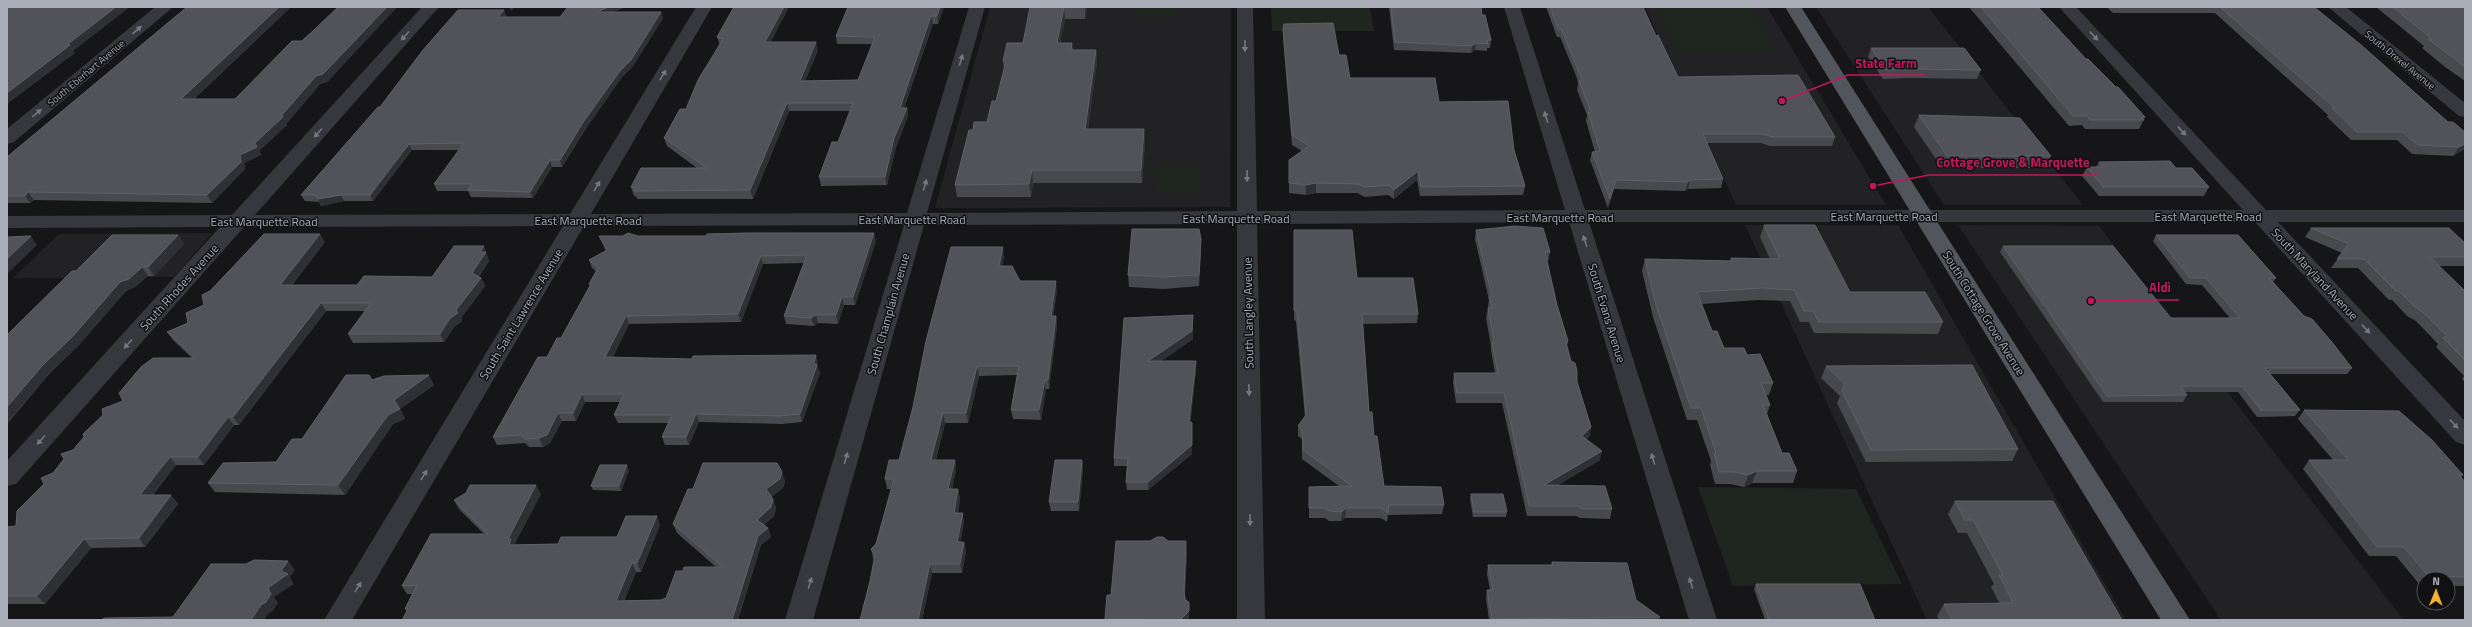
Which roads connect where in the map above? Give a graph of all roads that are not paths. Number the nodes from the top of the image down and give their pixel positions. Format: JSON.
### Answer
{"nodes":[{"id":1,"x":165,"y":7,"type":"edge"},
{"id":2,"x":431,"y":7,"type":"edge"},
{"id":3,"x":704,"y":7,"type":"edge"},
{"id":4,"x":977,"y":7,"type":"edge"},
{"id":5,"x":1245,"y":7,"type":"edge"},
{"id":6,"x":1512,"y":7,"type":"edge"},
{"id":7,"x":1793,"y":7,"type":"edge"},
{"id":8,"x":2067,"y":7,"type":"edge"},
{"id":9,"x":2336,"y":7,"type":"edge"},
{"id":10,"x":2465,"y":112,"type":"edge"},
{"id":11,"x":7,"y":138,"type":"edge"},
{"id":12,"x":1923,"y":215,"type":"junction"},
{"id":13,"x":2261,"y":216,"type":"junction"},
{"id":14,"x":2465,"y":216,"type":"edge"},
{"id":15,"x":1577,"y":217,"type":"junction"},
{"id":16,"x":1247,"y":218,"type":"junction"},
{"id":17,"x":915,"y":219,"type":"junction"},
{"id":18,"x":577,"y":220,"type":"junction"},
{"id":19,"x":239,"y":221,"type":"junction"},
{"id":20,"x":7,"y":222,"type":"edge"},
{"id":21,"x":2465,"y":436,"type":"edge"},
{"id":22,"x":7,"y":477,"type":"edge"},
{"id":23,"x":338,"y":620,"type":"edge"},
{"id":24,"x":799,"y":620,"type":"edge"},
{"id":25,"x":1251,"y":620,"type":"edge"},
{"id":26,"x":1703,"y":620,"type":"edge"},
{"id":27,"x":2176,"y":620,"type":"edge"}],
"edges":[{"from":11,"to":1,"type":"street","name":"South Eberhart Avenue","one_way":true},
{"from":2,"to":19,"type":"street","name":"South Rhodes Avenue","one_way":true},
{"from":18,"to":3,"type":"street","name":"South Saint Lawrence Avenue","one_way":true},
{"from":17,"to":4,"type":"street","name":"South Champlain Avenue","one_way":true},
{"from":5,"to":16,"type":"street","name":"South Langley Avenue","one_way":true},
{"from":15,"to":6,"type":"street","name":"South Evans Avenue","one_way":true},
{"from":7,"to":12,"type":"main road","name":"South Cottage Grove Avenue"},
{"from":8,"to":13,"type":"street","name":"South Maryland Avenue","one_way":true},
{"from":9,"to":10,"type":"street","name":"South Drexel Avenue"},
{"from":12,"to":13,"type":"street","name":"East Marquette Road"},
{"from":12,"to":15,"type":"street","name":"East Marquette Road"},
{"from":12,"to":27,"type":"main road","name":"South Cottage Grove Avenue"},
{"from":13,"to":14,"type":"street","name":"East Marquette Road"},
{"from":13,"to":21,"type":"street","name":"South Maryland Avenue","one_way":true},
{"from":15,"to":16,"type":"street","name":"East Marquette Road"},
{"from":26,"to":15,"type":"street","name":"South Evans Avenue","one_way":true},
{"from":16,"to":17,"type":"street","name":"East Marquette Road"},
{"from":16,"to":25,"type":"street","name":"South Langley Avenue","one_way":true},
{"from":17,"to":18,"type":"street","name":"East Marquette Road"},
{"from":24,"to":17,"type":"street","name":"South Champlain Avenue","one_way":true},
{"from":18,"to":19,"type":"street","name":"East Marquette Road"},
{"from":23,"to":18,"type":"street","name":"South Saint Lawrence Avenue","one_way":true},
{"from":19,"to":20,"type":"street","name":"East Marquette Road"},
{"from":19,"to":22,"type":"street","name":"South Rhodes Avenue","one_way":true}]}
